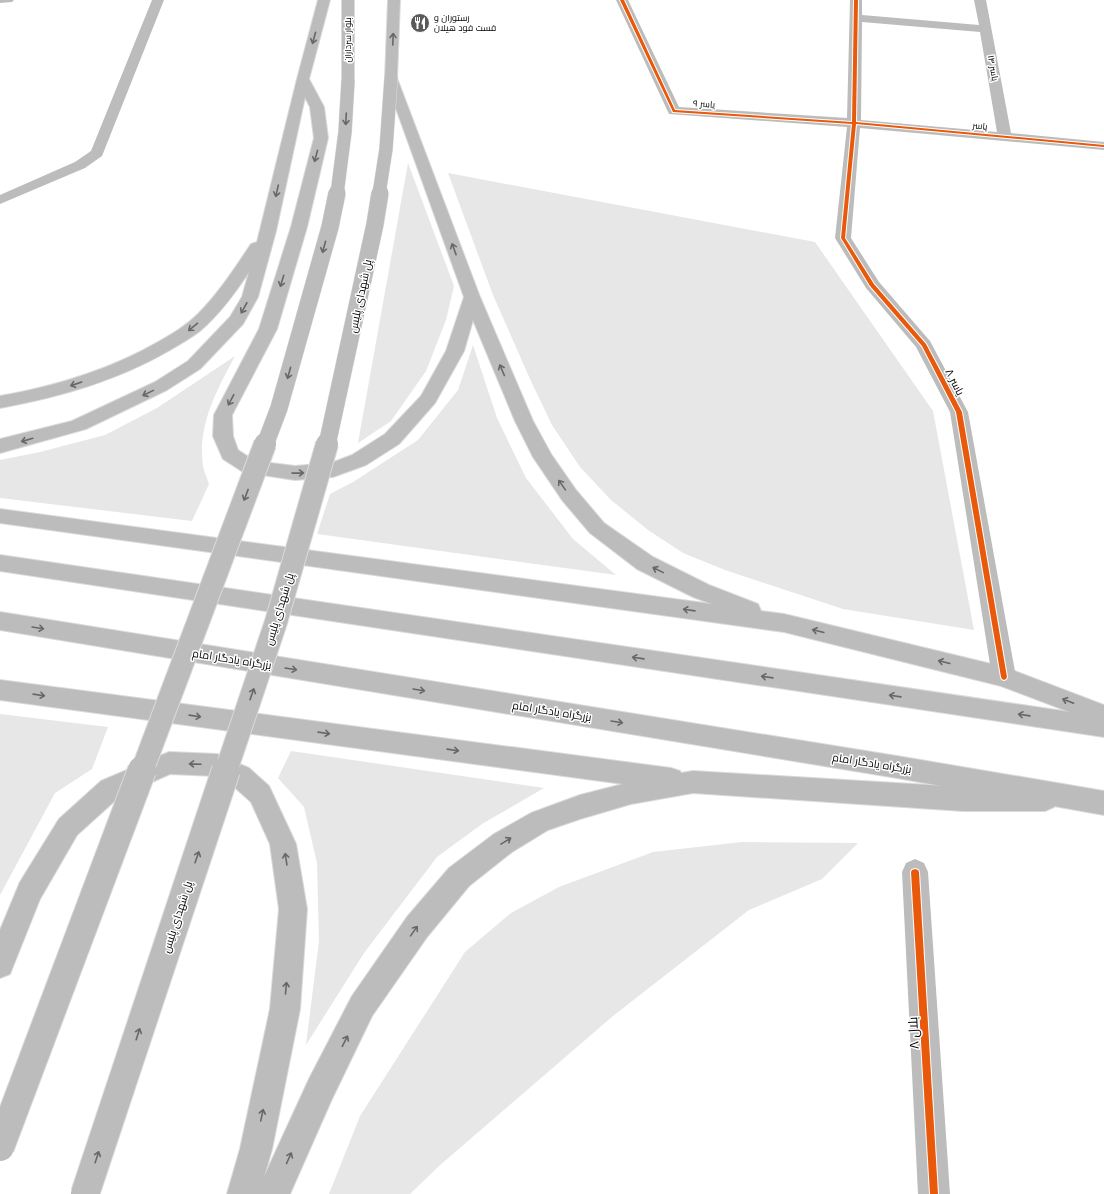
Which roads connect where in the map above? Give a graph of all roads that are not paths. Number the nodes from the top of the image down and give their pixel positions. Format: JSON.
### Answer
{"nodes":[{"id":1,"x":0,"y":0,"type":"edge"},
{"id":2,"x":8,"y":0,"type":"edge"},
{"id":3,"x":158,"y":0,"type":"edge"},
{"id":4,"x":324,"y":0,"type":"edge"},
{"id":5,"x":348,"y":0,"type":"edge"},
{"id":6,"x":394,"y":0,"type":"edge"},
{"id":7,"x":622,"y":0,"type":"edge"},
{"id":8,"x":856,"y":0,"type":"edge"},
{"id":9,"x":980,"y":0,"type":"edge"},
{"id":10,"x":856,"y":18,"type":"junction"},
{"id":11,"x":986,"y":29,"type":"junction"},
{"id":12,"x":391,"y":78,"type":"junction"},
{"id":13,"x":304,"y":79,"type":"junction"},
{"id":14,"x":854,"y":123,"type":"junction"},
{"id":15,"x":1005,"y":137,"type":"junction"},
{"id":16,"x":1104,"y":146,"type":"edge"},
{"id":17,"x":0,"y":200,"type":"edge"},
{"id":18,"x":268,"y":231,"type":"junction"},
{"id":19,"x":472,"y":297,"type":"junction"},
{"id":20,"x":0,"y":402,"type":"edge"},
{"id":21,"x":0,"y":446,"type":"edge"},
{"id":22,"x":0,"y":516,"type":"edge"},
{"id":23,"x":0,"y":563,"type":"edge"},
{"id":24,"x":0,"y":621,"type":"edge"},
{"id":25,"x":784,"y":623,"type":"junction"},
{"id":26,"x":1004,"y":677,"type":"junction"},
{"id":27,"x":0,"y":690,"type":"edge"},
{"id":28,"x":1104,"y":715,"type":"edge"},
{"id":29,"x":1104,"y":727,"type":"edge"},
{"id":30,"x":693,"y":782,"type":"junction"},
{"id":31,"x":1093,"y":801,"type":"edge"},
{"id":32,"x":915,"y":872,"type":"dead end"},
{"id":33,"x":0,"y":964,"type":"edge"},
{"id":34,"x":0,"y":1147,"type":"edge"},
{"id":35,"x":85,"y":1194,"type":"edge"},
{"id":36,"x":243,"y":1194,"type":"edge"},
{"id":37,"x":273,"y":1194,"type":"edge"},
{"id":38,"x":934,"y":1194,"type":"edge"}],
"edges":[{"from":1,"to":2,"type":"main road"},
{"from":3,"to":17,"type":"main road"},
{"from":4,"to":13,"type":"main road","one_way":true},
{"from":5,"to":34,"type":"main road","name":"بلوار سرداران","one_way":true,"bridge":true},
{"from":12,"to":6,"type":"main road","one_way":true},
{"from":7,"to":14,"type":"main road","name":"یاسر ۹"},
{"from":8,"to":10,"type":"main road","name":"یاسر ۸"},
{"from":9,"to":11,"type":"main road","name":"یاسر ۱۴"},
{"from":10,"to":11,"type":"main road"},
{"from":10,"to":14,"type":"main road","name":"یاسر ۸"},
{"from":11,"to":15,"type":"main road","name":"یاسر ۱۴"},
{"from":19,"to":12,"type":"main road","one_way":true},
{"from":35,"to":12,"type":"main road","name":"پل شهدای پلیس","one_way":true,"bridge":true},
{"from":13,"to":18,"type":"main road","one_way":true},
{"from":13,"to":19,"type":"main road","one_way":true},
{"from":14,"to":15,"type":"main road","name":"یاسر"},
{"from":14,"to":26,"type":"main road","name":"یاسر ۸"},
{"from":15,"to":16,"type":"main road","name":"یاسر"},
{"from":18,"to":20,"type":"main road","one_way":true},
{"from":18,"to":21,"type":"main road","one_way":true},
{"from":25,"to":19,"type":"main road","one_way":true},
{"from":25,"to":22,"type":"main road","one_way":true},
{"from":29,"to":23,"type":"main road","one_way":true},
{"from":24,"to":31,"type":"main road","name":"بزرگراه یادگار امام","one_way":true},
{"from":26,"to":25,"type":"main road","one_way":true},
{"from":28,"to":26,"type":"main road","one_way":true},
{"from":27,"to":30,"type":"main road","one_way":true},
{"from":30,"to":31,"type":"main road"},
{"from":37,"to":30,"type":"main road","one_way":true},
{"from":32,"to":38,"type":"main road","name":"بلال ۸"},
{"from":36,"to":33,"type":"main road","one_way":true}]}
